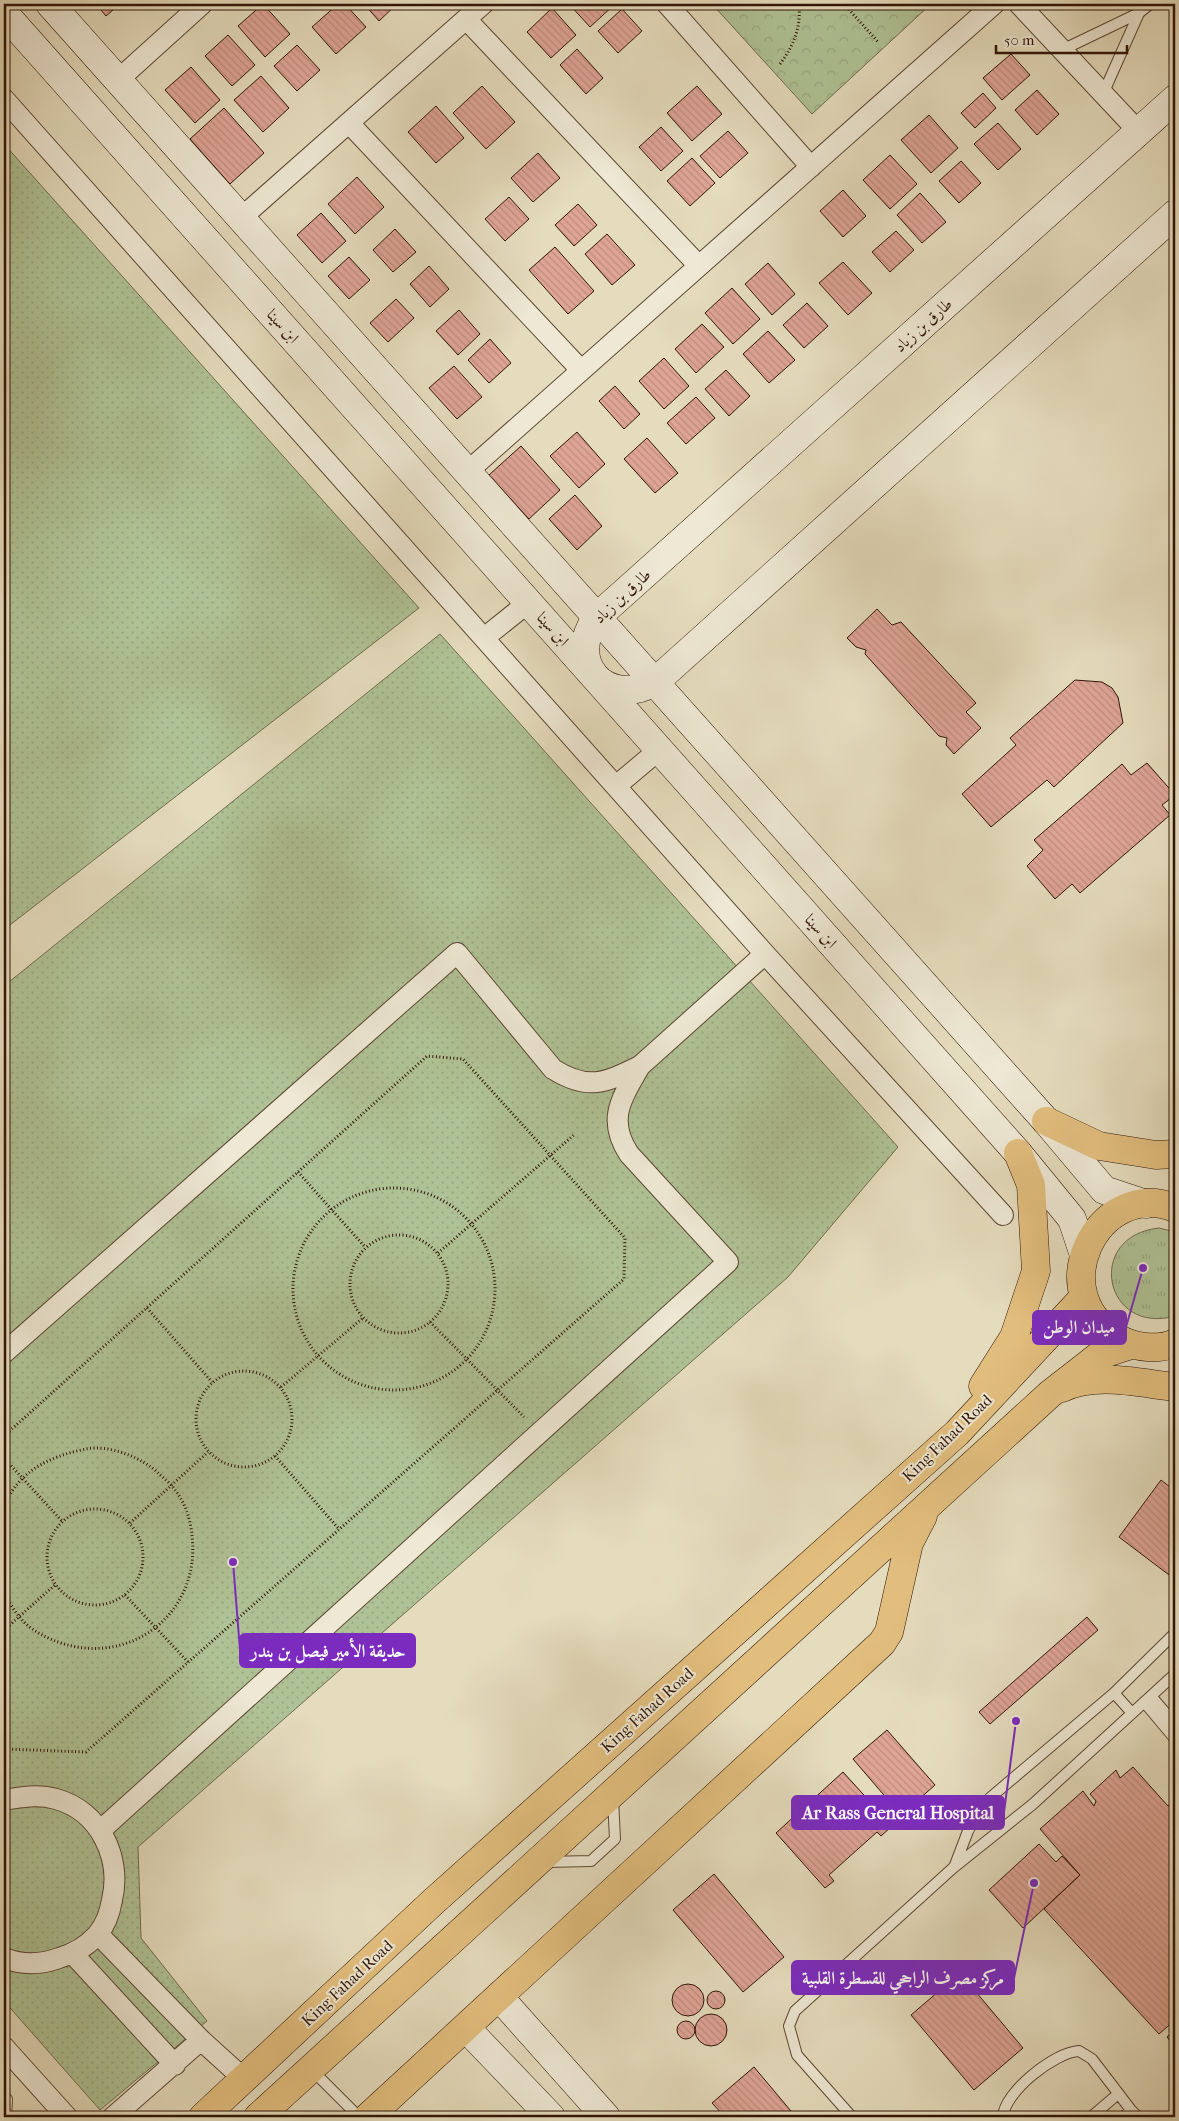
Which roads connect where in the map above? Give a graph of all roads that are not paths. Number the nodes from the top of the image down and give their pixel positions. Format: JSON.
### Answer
{"nodes":[{"id":1,"x":50,"y":4,"type":"edge"},
{"id":2,"x":202,"y":4,"type":"edge"},
{"id":3,"x":483,"y":4,"type":"edge"},
{"id":4,"x":667,"y":4,"type":"edge"},
{"id":5,"x":994,"y":4,"type":"edge"},
{"id":6,"x":1019,"y":4,"type":"edge"},
{"id":7,"x":1150,"y":4,"type":"edge"},
{"id":8,"x":4,"y":13,"type":"edge"},
{"id":9,"x":1139,"y":13,"type":"junction"},
{"id":10,"x":466,"y":19,"type":"junction"},
{"id":11,"x":1062,"y":50,"type":"junction"},
{"id":12,"x":118,"y":80,"type":"junction"},
{"id":13,"x":1103,"y":94,"type":"junction"},
{"id":14,"x":4,"y":99,"type":"edge"},
{"id":15,"x":1175,"y":99,"type":"edge"},
{"id":16,"x":349,"y":123,"type":"junction"},
{"id":17,"x":1139,"y":132,"type":"junction"},
{"id":18,"x":811,"y":167,"type":"junction"},
{"id":19,"x":1175,"y":214,"type":"edge"},
{"id":20,"x":241,"y":218,"type":"junction"},
{"id":21,"x":699,"y":266,"type":"junction"},
{"id":22,"x":581,"y":370,"type":"junction"},
{"id":23,"x":467,"y":472,"type":"junction"},
{"id":24,"x":529,"y":602,"type":"junction"},
{"id":25,"x":597,"y":617,"type":"junction"},
{"id":26,"x":484,"y":638,"type":"junction"},
{"id":27,"x":594,"y":675,"type":"junction"},
{"id":28,"x":655,"y":682,"type":"junction"},
{"id":29,"x":660,"y":749,"type":"junction"},
{"id":30,"x":616,"y":786,"type":"junction"},
{"id":31,"x":765,"y":954,"type":"junction"},
{"id":32,"x":640,"y":1066,"type":"junction"},
{"id":33,"x":1046,"y":1121,"type":"junction"},
{"id":34,"x":1018,"y":1153,"type":"junction"},
{"id":35,"x":1175,"y":1154,"type":"edge"},
{"id":36,"x":1166,"y":1205,"type":"edge"},
{"id":37,"x":1003,"y":1215,"type":"dead end"},
{"id":38,"x":1084,"y":1255,"type":"junction"},
{"id":39,"x":1084,"y":1297,"type":"junction"},
{"id":40,"x":1131,"y":1344,"type":"junction"},
{"id":41,"x":1173,"y":1346,"type":"edge"},
{"id":42,"x":4,"y":1354,"type":"edge"},
{"id":43,"x":1175,"y":1387,"type":"edge"},
{"id":44,"x":1050,"y":1394,"type":"junction"},
{"id":45,"x":957,"y":1432,"type":"junction"},
{"id":46,"x":936,"y":1498,"type":"junction"},
{"id":47,"x":1175,"y":1633,"type":"edge"},
{"id":48,"x":1175,"y":1674,"type":"edge"},
{"id":49,"x":1114,"y":1693,"type":"junction"},
{"id":50,"x":1147,"y":1699,"type":"junction"},
{"id":51,"x":1132,"y":1713,"type":"junction"},
{"id":52,"x":1175,"y":1724,"type":"edge"},
{"id":53,"x":1175,"y":1739,"type":"edge"},
{"id":54,"x":612,"y":1793,"type":"junction"},
{"id":55,"x":4,"y":1800,"type":"edge"},
{"id":56,"x":101,"y":1830,"type":"junction"},
{"id":57,"x":537,"y":1861,"type":"junction"},
{"id":58,"x":953,"y":1868,"type":"junction"},
{"id":59,"x":98,"y":1934,"type":"junction"},
{"id":60,"x":73,"y":1954,"type":"junction"},
{"id":61,"x":4,"y":1958,"type":"edge"},
{"id":62,"x":500,"y":1998,"type":"junction"},
{"id":63,"x":466,"y":2028,"type":"junction"},
{"id":64,"x":201,"y":2040,"type":"junction"},
{"id":65,"x":4,"y":2047,"type":"edge"},
{"id":66,"x":175,"y":2065,"type":"junction"},
{"id":67,"x":310,"y":2068,"type":"junction"},
{"id":68,"x":244,"y":2079,"type":"junction"},
{"id":69,"x":1118,"y":2094,"type":"junction"},
{"id":70,"x":4,"y":2096,"type":"edge"},
{"id":71,"x":1131,"y":2115,"type":"edge"},
{"id":72,"x":6,"y":2117,"type":"edge"},
{"id":73,"x":67,"y":2117,"type":"edge"},
{"id":74,"x":113,"y":2117,"type":"edge"},
{"id":75,"x":203,"y":2117,"type":"edge"},
{"id":76,"x":258,"y":2117,"type":"edge"},
{"id":77,"x":359,"y":2117,"type":"edge"},
{"id":78,"x":368,"y":2117,"type":"edge"},
{"id":79,"x":551,"y":2117,"type":"edge"},
{"id":80,"x":606,"y":2117,"type":"edge"},
{"id":81,"x":852,"y":2117,"type":"edge"},
{"id":82,"x":1003,"y":2117,"type":"edge"},
{"id":83,"x":1091,"y":2117,"type":"edge"}],
"edges":[{"from":1,"to":12,"type":"street"},
{"from":2,"to":12,"type":"street"},
{"from":3,"to":10,"type":"street"},
{"from":4,"to":18,"type":"street"},
{"from":5,"to":18,"type":"street"},
{"from":6,"to":11,"type":"street"},
{"from":7,"to":9,"type":"lane"},
{"from":8,"to":24,"type":"street","name":"ابن سينا"},
{"from":9,"to":11,"type":"lane"},
{"from":9,"to":13,"type":"lane"},
{"from":10,"to":16,"type":"street"},
{"from":10,"to":21,"type":"street"},
{"from":11,"to":13,"type":"street"},
{"from":12,"to":20,"type":"street"},
{"from":13,"to":17,"type":"street"},
{"from":14,"to":26,"type":"street"},
{"from":15,"to":17,"type":"street","name":"طارق بن زياد"},
{"from":16,"to":20,"type":"street"},
{"from":16,"to":22,"type":"street"},
{"from":17,"to":25,"type":"street","name":"طارق بن زياد"},
{"from":18,"to":21,"type":"street"},
{"from":19,"to":28,"type":"street"},
{"from":20,"to":23,"type":"street"},
{"from":21,"to":22,"type":"street"},
{"from":22,"to":23,"type":"street"},
{"from":23,"to":25,"type":"street"},
{"from":24,"to":26,"type":"street"},
{"from":24,"to":27,"type":"street","name":"ابن سينا"},
{"from":25,"to":27,"type":"street","name":"طارق بن زياد"},
{"from":25,"to":28,"type":"street"},
{"from":26,"to":30,"type":"street"},
{"from":27,"to":28,"type":"street"},
{"from":27,"to":29,"type":"street","name":"ابن سينا"},
{"from":28,"to":33,"type":"street"},
{"from":29,"to":30,"type":"street"},
{"from":29,"to":34,"type":"street","name":"ابن سينا"},
{"from":30,"to":31,"type":"street"},
{"from":31,"to":32,"type":"street"},
{"from":31,"to":37,"type":"street"},
{"from":32,"to":42,"type":"street"},
{"from":32,"to":56,"type":"street"},
{"from":33,"to":35,"type":"main road"},
{"from":33,"to":36,"type":"street"},
{"from":34,"to":38,"type":"street","name":"ابن سينا"},
{"from":34,"to":45,"type":"main road"},
{"from":36,"to":38,"type":"main road"},
{"from":38,"to":39,"type":"main road"},
{"from":39,"to":40,"type":"main road"},
{"from":39,"to":45,"type":"main road","name":"King Fahad Road"},
{"from":40,"to":41,"type":"main road"},
{"from":40,"to":44,"type":"main road"},
{"from":43,"to":44,"type":"main road"},
{"from":44,"to":46,"type":"main road"},
{"from":45,"to":68,"type":"main road","name":"King Fahad Road"},
{"from":46,"to":54,"type":"main road"},
{"from":46,"to":62,"type":"main road"},
{"from":47,"to":49,"type":"lane"},
{"from":48,"to":50,"type":"lane"},
{"from":49,"to":51,"type":"lane"},
{"from":49,"to":58,"type":"lane"},
{"from":50,"to":51,"type":"lane"},
{"from":50,"to":52,"type":"lane"},
{"from":50,"to":53,"type":"lane"},
{"from":51,"to":58,"type":"lane"},
{"from":54,"to":57,"type":"main road"},
{"from":54,"to":57,"type":"lane"},
{"from":55,"to":56,"type":"street"},
{"from":56,"to":59,"type":"street"},
{"from":57,"to":67,"type":"main road"},
{"from":58,"to":81,"type":"lane"},
{"from":59,"to":60,"type":"street"},
{"from":59,"to":64,"type":"street"},
{"from":60,"to":61,"type":"street"},
{"from":60,"to":66,"type":"street"},
{"from":62,"to":63,"type":"main road"},
{"from":62,"to":80,"type":"street"},
{"from":63,"to":78,"type":"main road"},
{"from":63,"to":79,"type":"street"},
{"from":64,"to":66,"type":"street"},
{"from":64,"to":68,"type":"street"},
{"from":65,"to":73,"type":"street"},
{"from":66,"to":74,"type":"street"},
{"from":67,"to":76,"type":"main road"},
{"from":67,"to":77,"type":"lane"},
{"from":68,"to":75,"type":"main road","name":"King Fahad Road"},
{"from":69,"to":71,"type":"lane"},
{"from":69,"to":82,"type":"lane"},
{"from":69,"to":83,"type":"lane"},
{"from":70,"to":72,"type":"lane"}]}
